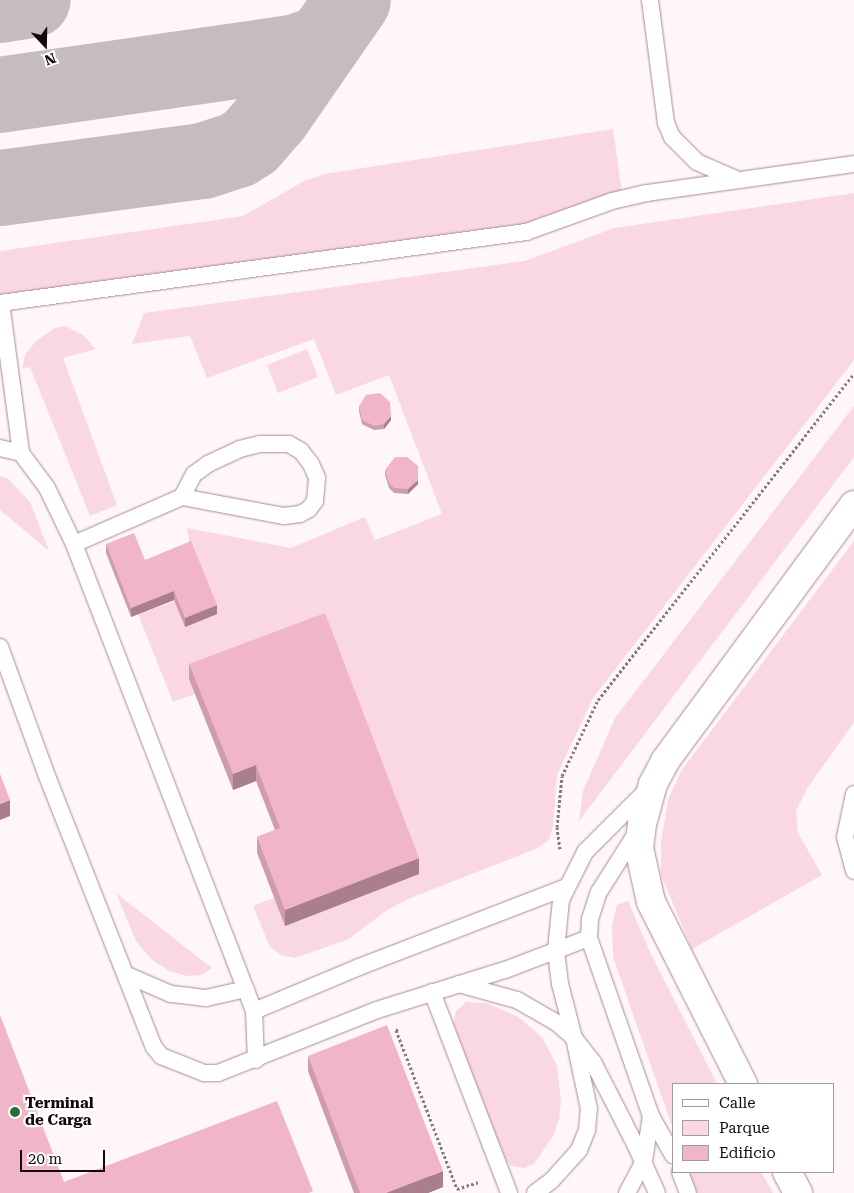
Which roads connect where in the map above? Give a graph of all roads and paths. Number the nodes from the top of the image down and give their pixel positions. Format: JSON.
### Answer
{"nodes":[{"id":1,"x":650,"y":0,"type":"edge"},
{"id":2,"x":854,"y":164,"type":"edge"},
{"id":3,"x":740,"y":181,"type":"junction"},
{"id":4,"x":0,"y":303,"type":"edge"},
{"id":5,"x":854,"y":373,"type":"edge"},
{"id":6,"x":0,"y":448,"type":"edge"},
{"id":7,"x":21,"y":453,"type":"junction"},
{"id":8,"x":182,"y":497,"type":"junction"},
{"id":9,"x":854,"y":505,"type":"edge"},
{"id":10,"x":74,"y":544,"type":"junction"},
{"id":11,"x":0,"y":648,"type":"edge"},
{"id":12,"x":653,"y":784,"type":"junction"},
{"id":13,"x":854,"y":794,"type":"edge"},
{"id":14,"x":642,"y":824,"type":"junction"},
{"id":15,"x":854,"y":871,"type":"edge"},
{"id":16,"x":565,"y":887,"type":"junction"},
{"id":17,"x":589,"y":938,"type":"junction"},
{"id":18,"x":556,"y":950,"type":"junction"},
{"id":19,"x":127,"y":975,"type":"junction"},
{"id":20,"x":459,"y":984,"type":"junction"},
{"id":21,"x":246,"y":989,"type":"junction"},
{"id":22,"x":432,"y":992,"type":"junction"},
{"id":23,"x":409,"y":999,"type":"junction"},
{"id":24,"x":254,"y":1011,"type":"junction"},
{"id":25,"x":574,"y":1038,"type":"junction"},
{"id":26,"x":256,"y":1060,"type":"junction"},
{"id":27,"x":742,"y":1083,"type":"edge"},
{"id":28,"x":651,"y":1116,"type":"junction"},
{"id":29,"x":672,"y":1153,"type":"edge"},
{"id":30,"x":644,"y":1161,"type":"junction"},
{"id":31,"x":680,"y":1173,"type":"edge"},
{"id":32,"x":788,"y":1173,"type":"edge"},
{"id":33,"x":480,"y":1187,"type":"dead end"},
{"id":34,"x":509,"y":1193,"type":"edge"},
{"id":35,"x":534,"y":1193,"type":"edge"},
{"id":36,"x":627,"y":1193,"type":"edge"},
{"id":37,"x":657,"y":1193,"type":"edge"},
{"id":38,"x":688,"y":1193,"type":"edge"},
{"id":39,"x":798,"y":1193,"type":"edge"}],
"edges":[{"from":1,"to":3,"type":"lane"},
{"from":2,"to":3,"type":"lane"},
{"from":3,"to":4,"type":"lane"},
{"from":4,"to":7,"type":"lane"},
{"from":5,"to":16,"type":"path"},
{"from":6,"to":7,"type":"lane"},
{"from":7,"to":10,"type":"lane"},
{"from":8,"to":8,"type":"lane"},
{"from":8,"to":10,"type":"lane"},
{"from":9,"to":12,"type":"street"},
{"from":10,"to":21,"type":"lane"},
{"from":11,"to":19,"type":"lane"},
{"from":12,"to":14,"type":"street"},
{"from":12,"to":16,"type":"lane"},
{"from":13,"to":15,"type":"lane"},
{"from":14,"to":17,"type":"lane"},
{"from":14,"to":27,"type":"street"},
{"from":16,"to":18,"type":"lane"},
{"from":16,"to":24,"type":"lane"},
{"from":17,"to":18,"type":"lane"},
{"from":17,"to":28,"type":"lane"},
{"from":18,"to":20,"type":"lane"},
{"from":18,"to":25,"type":"lane"},
{"from":19,"to":21,"type":"lane"},
{"from":19,"to":26,"type":"lane"},
{"from":20,"to":22,"type":"lane"},
{"from":20,"to":25,"type":"lane"},
{"from":21,"to":24,"type":"lane"},
{"from":22,"to":23,"type":"lane"},
{"from":22,"to":34,"type":"lane"},
{"from":23,"to":26,"type":"lane"},
{"from":23,"to":33,"type":"path"},
{"from":24,"to":26,"type":"lane"},
{"from":25,"to":30,"type":"lane"},
{"from":25,"to":35,"type":"lane"},
{"from":28,"to":29,"type":"lane"},
{"from":28,"to":30,"type":"lane"},
{"from":30,"to":36,"type":"lane"},
{"from":30,"to":37,"type":"lane"},
{"from":31,"to":38,"type":"lane"},
{"from":32,"to":39,"type":"street"}]}
